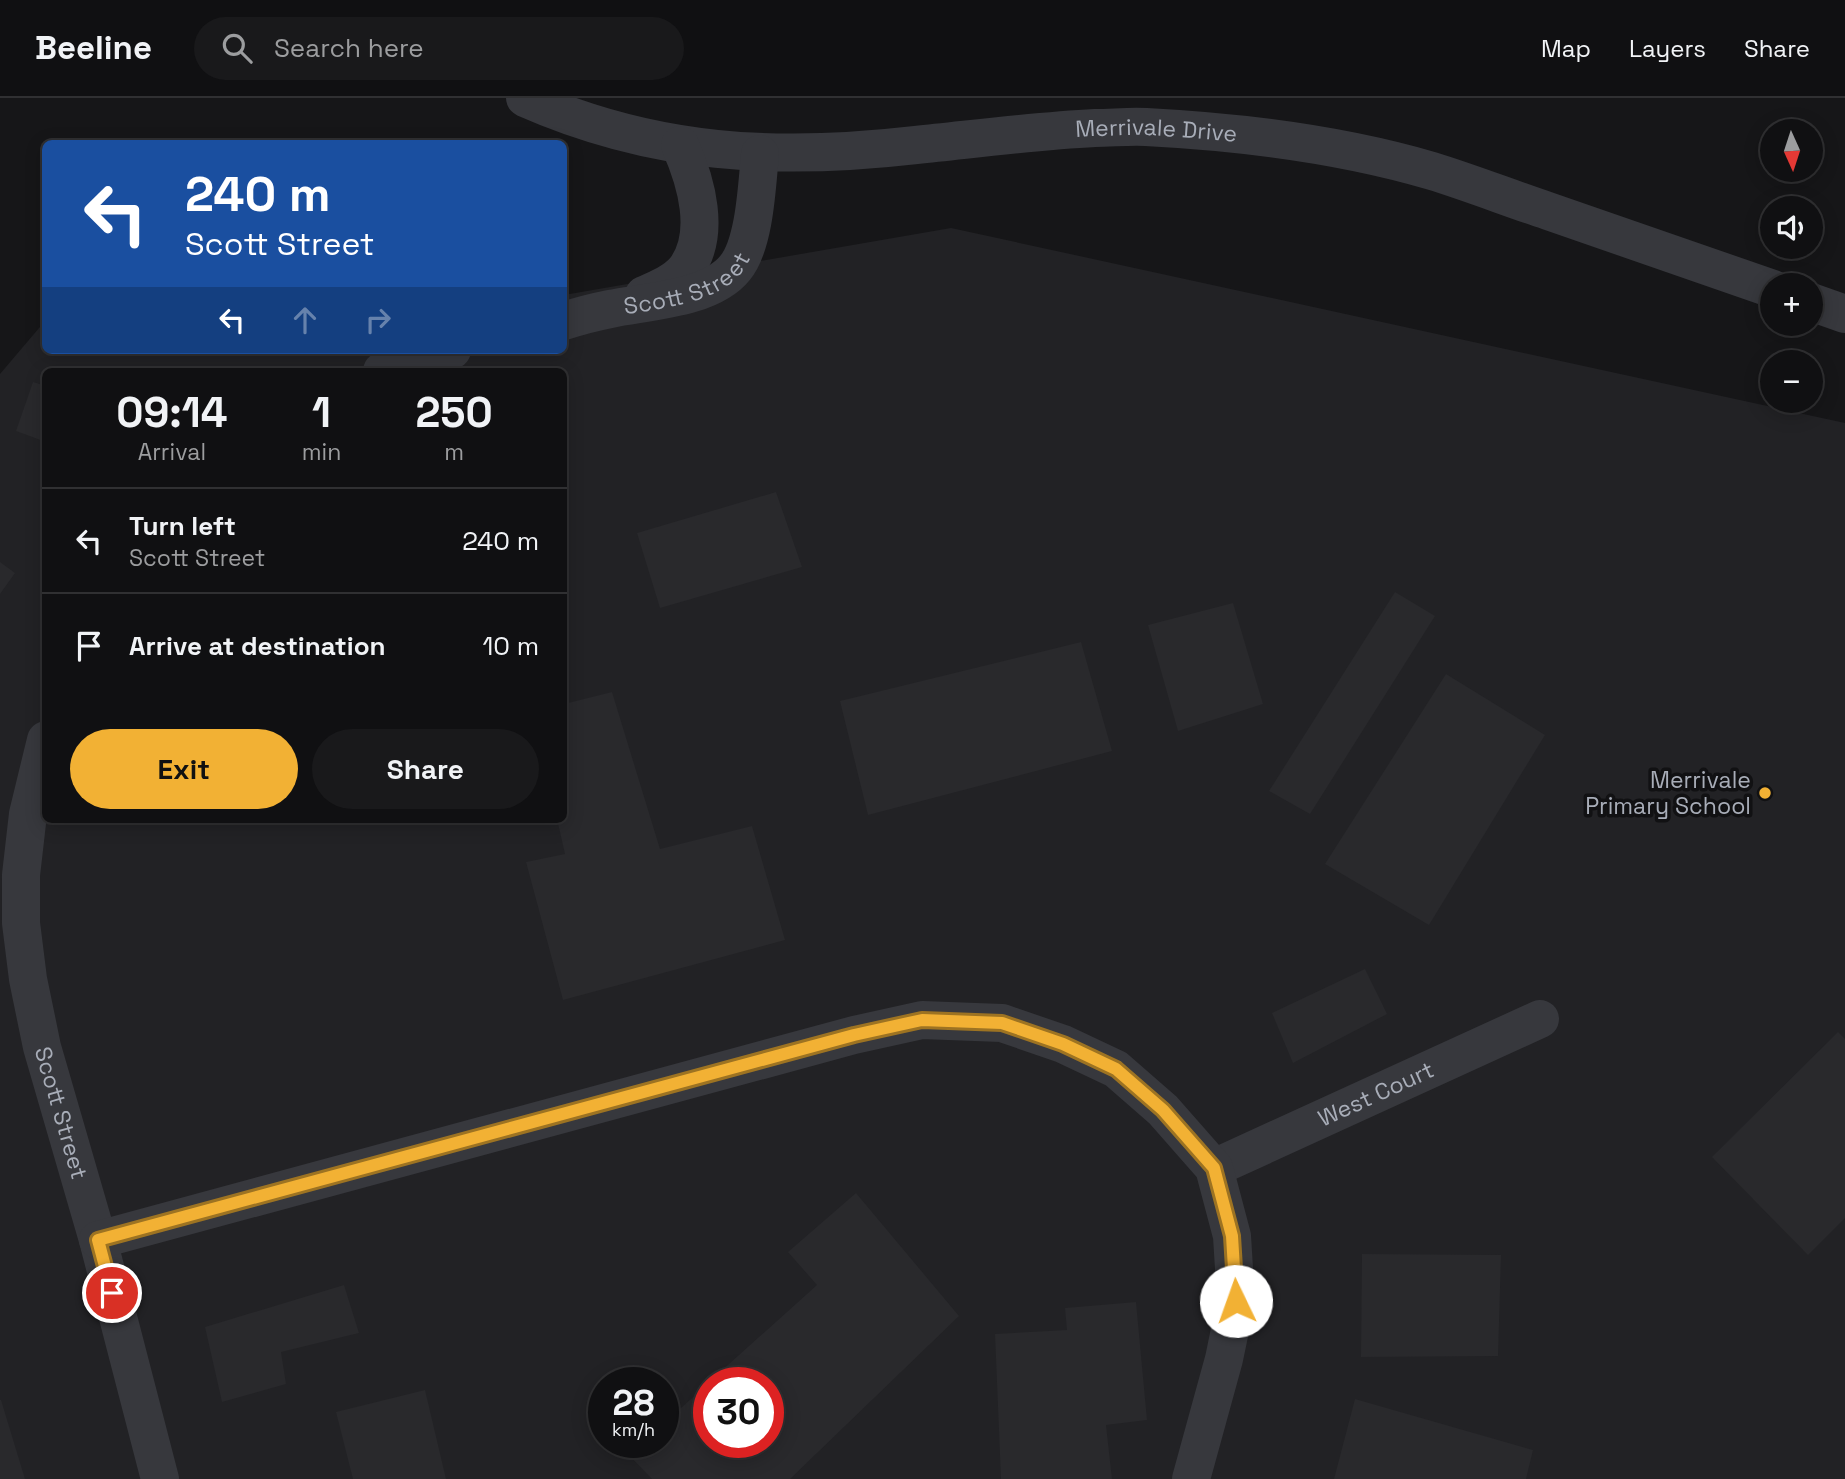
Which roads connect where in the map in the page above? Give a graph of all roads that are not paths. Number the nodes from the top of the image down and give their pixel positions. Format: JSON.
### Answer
{"nodes":[{"id":1,"x":525,"y":98,"type":"edge"},
{"id":2,"x":680,"y":145,"type":"junction"},
{"id":3,"x":760,"y":154,"type":"junction"},
{"id":4,"x":1760,"y":285,"type":"edge"},
{"id":5,"x":1823,"y":306,"type":"edge"},
{"id":6,"x":606,"y":310,"type":"junction"},
{"id":7,"x":1845,"y":314,"type":"edge"},
{"id":8,"x":567,"y":319,"type":"edge"},
{"id":9,"x":439,"y":354,"type":"edge"},
{"id":10,"x":392,"y":368,"type":"edge"},
{"id":11,"x":42,"y":756,"type":"edge"},
{"id":12,"x":1540,"y":1019,"type":"dead end"},
{"id":13,"x":1214,"y":1168,"type":"junction"},
{"id":14,"x":98,"y":1240,"type":"junction"},
{"id":15,"x":160,"y":1479,"type":"edge"},
{"id":16,"x":1191,"y":1479,"type":"edge"}],
"edges":[{"from":1,"to":2,"type":"street","name":"Merrivale Drive"},
{"from":2,"to":3,"type":"street","name":"Merrivale Drive"},
{"from":2,"to":6,"type":"street","name":"Scott Street"},
{"from":3,"to":4,"type":"street","name":"Merrivale Drive"},
{"from":3,"to":6,"type":"street","name":"Scott Street"},
{"from":5,"to":7,"type":"street"},
{"from":6,"to":8,"type":"street","name":"Scott Street"},
{"from":9,"to":10,"type":"street"},
{"from":11,"to":14,"type":"street","name":"Scott Street"},
{"from":12,"to":13,"type":"street","name":"West Court"},
{"from":13,"to":14,"type":"street"},
{"from":13,"to":16,"type":"street"},
{"from":14,"to":15,"type":"street","name":"Scott Street"}]}
